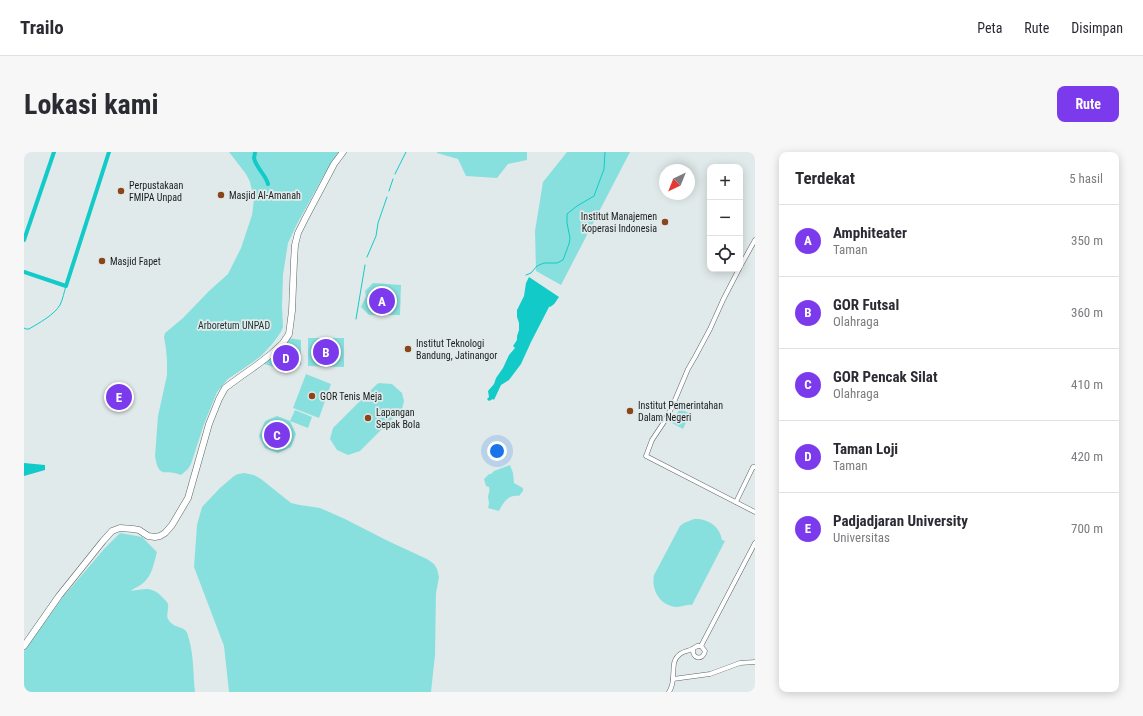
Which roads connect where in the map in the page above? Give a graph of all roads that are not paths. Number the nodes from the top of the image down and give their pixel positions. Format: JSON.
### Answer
{"nodes":[{"id":1,"x":343,"y":152,"type":"edge"},
{"id":2,"x":755,"y":240,"type":"edge"},
{"id":3,"x":743,"y":261,"type":"edge"},
{"id":4,"x":737,"y":272,"type":"edge"},
{"id":5,"x":755,"y":467,"type":"edge"},
{"id":6,"x":736,"y":502,"type":"junction"},
{"id":7,"x":755,"y":512,"type":"edge"},
{"id":8,"x":755,"y":543,"type":"edge"},
{"id":9,"x":24,"y":646,"type":"edge"},
{"id":10,"x":701,"y":646,"type":"junction"},
{"id":11,"x":693,"y":649,"type":"junction"},
{"id":12,"x":755,"y":662,"type":"edge"},
{"id":13,"x":673,"y":679,"type":"junction"},
{"id":14,"x":669,"y":692,"type":"edge"}],
"edges":[{"from":1,"to":9,"type":"main road"},
{"from":2,"to":3,"type":"street"},
{"from":4,"to":6,"type":"street"},
{"from":5,"to":6,"type":"street"},
{"from":6,"to":7,"type":"street"},
{"from":8,"to":10,"type":"street"},
{"from":10,"to":11,"type":"street"},
{"from":10,"to":11,"type":"street"},
{"from":11,"to":13,"type":"street"},
{"from":12,"to":13,"type":"street"},
{"from":13,"to":14,"type":"street"}]}
